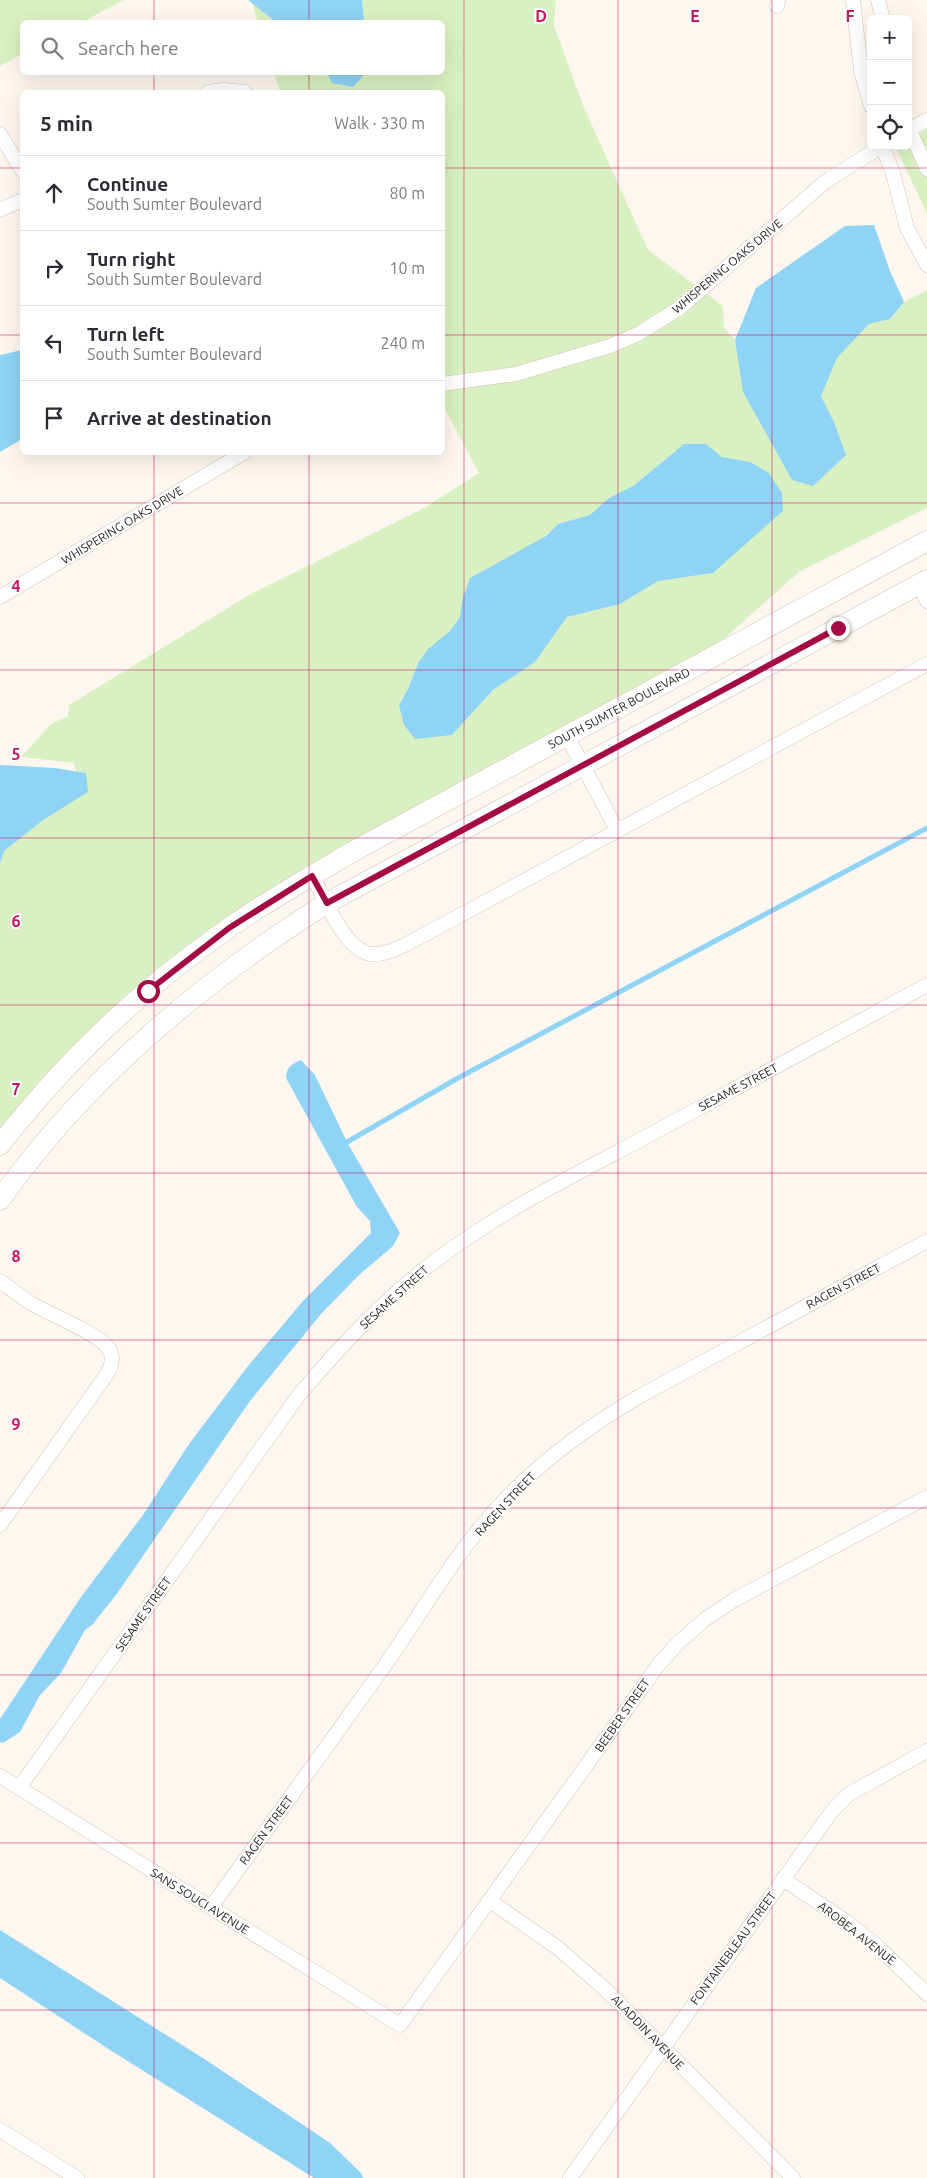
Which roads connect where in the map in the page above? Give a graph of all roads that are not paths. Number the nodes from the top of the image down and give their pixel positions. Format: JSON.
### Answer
{"nodes":[{"id":1,"x":853,"y":0,"type":"edge"},
{"id":2,"x":878,"y":0,"type":"edge"},
{"id":3,"x":882,"y":15,"type":"edge"},
{"id":4,"x":871,"y":105,"type":"edge"},
{"id":5,"x":927,"y":120,"type":"edge"},
{"id":6,"x":912,"y":128,"type":"edge"},
{"id":7,"x":0,"y":134,"type":"edge"},
{"id":8,"x":912,"y":136,"type":"edge"},
{"id":9,"x":876,"y":150,"type":"edge"},
{"id":10,"x":884,"y":150,"type":"edge"},
{"id":11,"x":20,"y":167,"type":"edge"},
{"id":12,"x":927,"y":169,"type":"edge"},
{"id":13,"x":20,"y":201,"type":"edge"},
{"id":14,"x":0,"y":210,"type":"edge"},
{"id":15,"x":927,"y":265,"type":"edge"},
{"id":16,"x":445,"y":384,"type":"edge"},
{"id":17,"x":239,"y":455,"type":"edge"},
{"id":18,"x":927,"y":541,"type":"edge"},
{"id":19,"x":924,"y":588,"type":"edge"},
{"id":20,"x":0,"y":597,"type":"edge"},
{"id":21,"x":927,"y":664,"type":"edge"},
{"id":22,"x":567,"y":736,"type":"junction"},
{"id":23,"x":582,"y":765,"type":"junction"},
{"id":24,"x":617,"y":830,"type":"junction"},
{"id":25,"x":312,"y":876,"type":"junction"},
{"id":26,"x":327,"y":903,"type":"junction"},
{"id":27,"x":927,"y":985,"type":"edge"},
{"id":28,"x":0,"y":1145,"type":"edge"},
{"id":29,"x":0,"y":1200,"type":"edge"},
{"id":30,"x":927,"y":1241,"type":"edge"},
{"id":31,"x":0,"y":1281,"type":"edge"},
{"id":32,"x":927,"y":1497,"type":"edge"},
{"id":33,"x":0,"y":1525,"type":"edge"},
{"id":34,"x":927,"y":1751,"type":"edge"},
{"id":35,"x":0,"y":1776,"type":"edge"},
{"id":36,"x":19,"y":1788,"type":"junction"},
{"id":37,"x":783,"y":1879,"type":"junction"},
{"id":38,"x":490,"y":1901,"type":"junction"},
{"id":39,"x":211,"y":1908,"type":"junction"},
{"id":40,"x":927,"y":1994,"type":"edge"},
{"id":41,"x":400,"y":2025,"type":"joint"},
{"id":42,"x":663,"y":2047,"type":"junction"},
{"id":43,"x":0,"y":2130,"type":"edge"},
{"id":44,"x":77,"y":2178,"type":"edge"},
{"id":45,"x":570,"y":2178,"type":"edge"},
{"id":46,"x":794,"y":2178,"type":"edge"}],
"edges":[{"from":1,"to":4,"type":"street"},
{"from":2,"to":3,"type":"street"},
{"from":5,"to":6,"type":"street"},
{"from":7,"to":11,"type":"street"},
{"from":8,"to":12,"type":"street"},
{"from":9,"to":16,"type":"street","name":"WHISPERING OAKS DRIVE"},
{"from":10,"to":15,"type":"street"},
{"from":13,"to":14,"type":"street"},
{"from":17,"to":20,"type":"street","name":"WHISPERING OAKS DRIVE"},
{"from":18,"to":22,"type":"main road","name":"SOUTH SUMTER BOULEVARD"},
{"from":19,"to":23,"type":"main road"},
{"from":21,"to":24,"type":"street"},
{"from":22,"to":23,"type":"street"},
{"from":22,"to":25,"type":"main road","name":"SOUTH SUMTER BOULEVARD"},
{"from":23,"to":24,"type":"street"},
{"from":23,"to":26,"type":"main road"},
{"from":24,"to":26,"type":"street"},
{"from":25,"to":26,"type":"street"},
{"from":25,"to":28,"type":"main road","name":"SOUTH SUMTER BOULEVARD"},
{"from":26,"to":29,"type":"main road"},
{"from":27,"to":36,"type":"street","name":"SESAME STREET"},
{"from":30,"to":39,"type":"street","name":"RAGEN STREET"},
{"from":31,"to":33,"type":"street"},
{"from":32,"to":38,"type":"street","name":"BEEBER STREET"},
{"from":34,"to":37,"type":"street","name":"FONTAINEBLEAU STREET"},
{"from":35,"to":36,"type":"street","name":"SANS SOUCI AVENUE"},
{"from":36,"to":39,"type":"street","name":"SANS SOUCI AVENUE"},
{"from":37,"to":40,"type":"street","name":"AROBEA AVENUE"},
{"from":37,"to":42,"type":"street","name":"FONTAINEBLEAU STREET"},
{"from":38,"to":41,"type":"street","name":"BEEBER STREET"},
{"from":38,"to":42,"type":"street","name":"ALADDIN AVENUE"},
{"from":39,"to":41,"type":"street","name":"SANS SOUCI AVENUE"},
{"from":42,"to":45,"type":"street","name":"FONTAINEBLEAU STREET"},
{"from":42,"to":46,"type":"street","name":"ALADDIN AVENUE"},
{"from":43,"to":44,"type":"street"}]}
